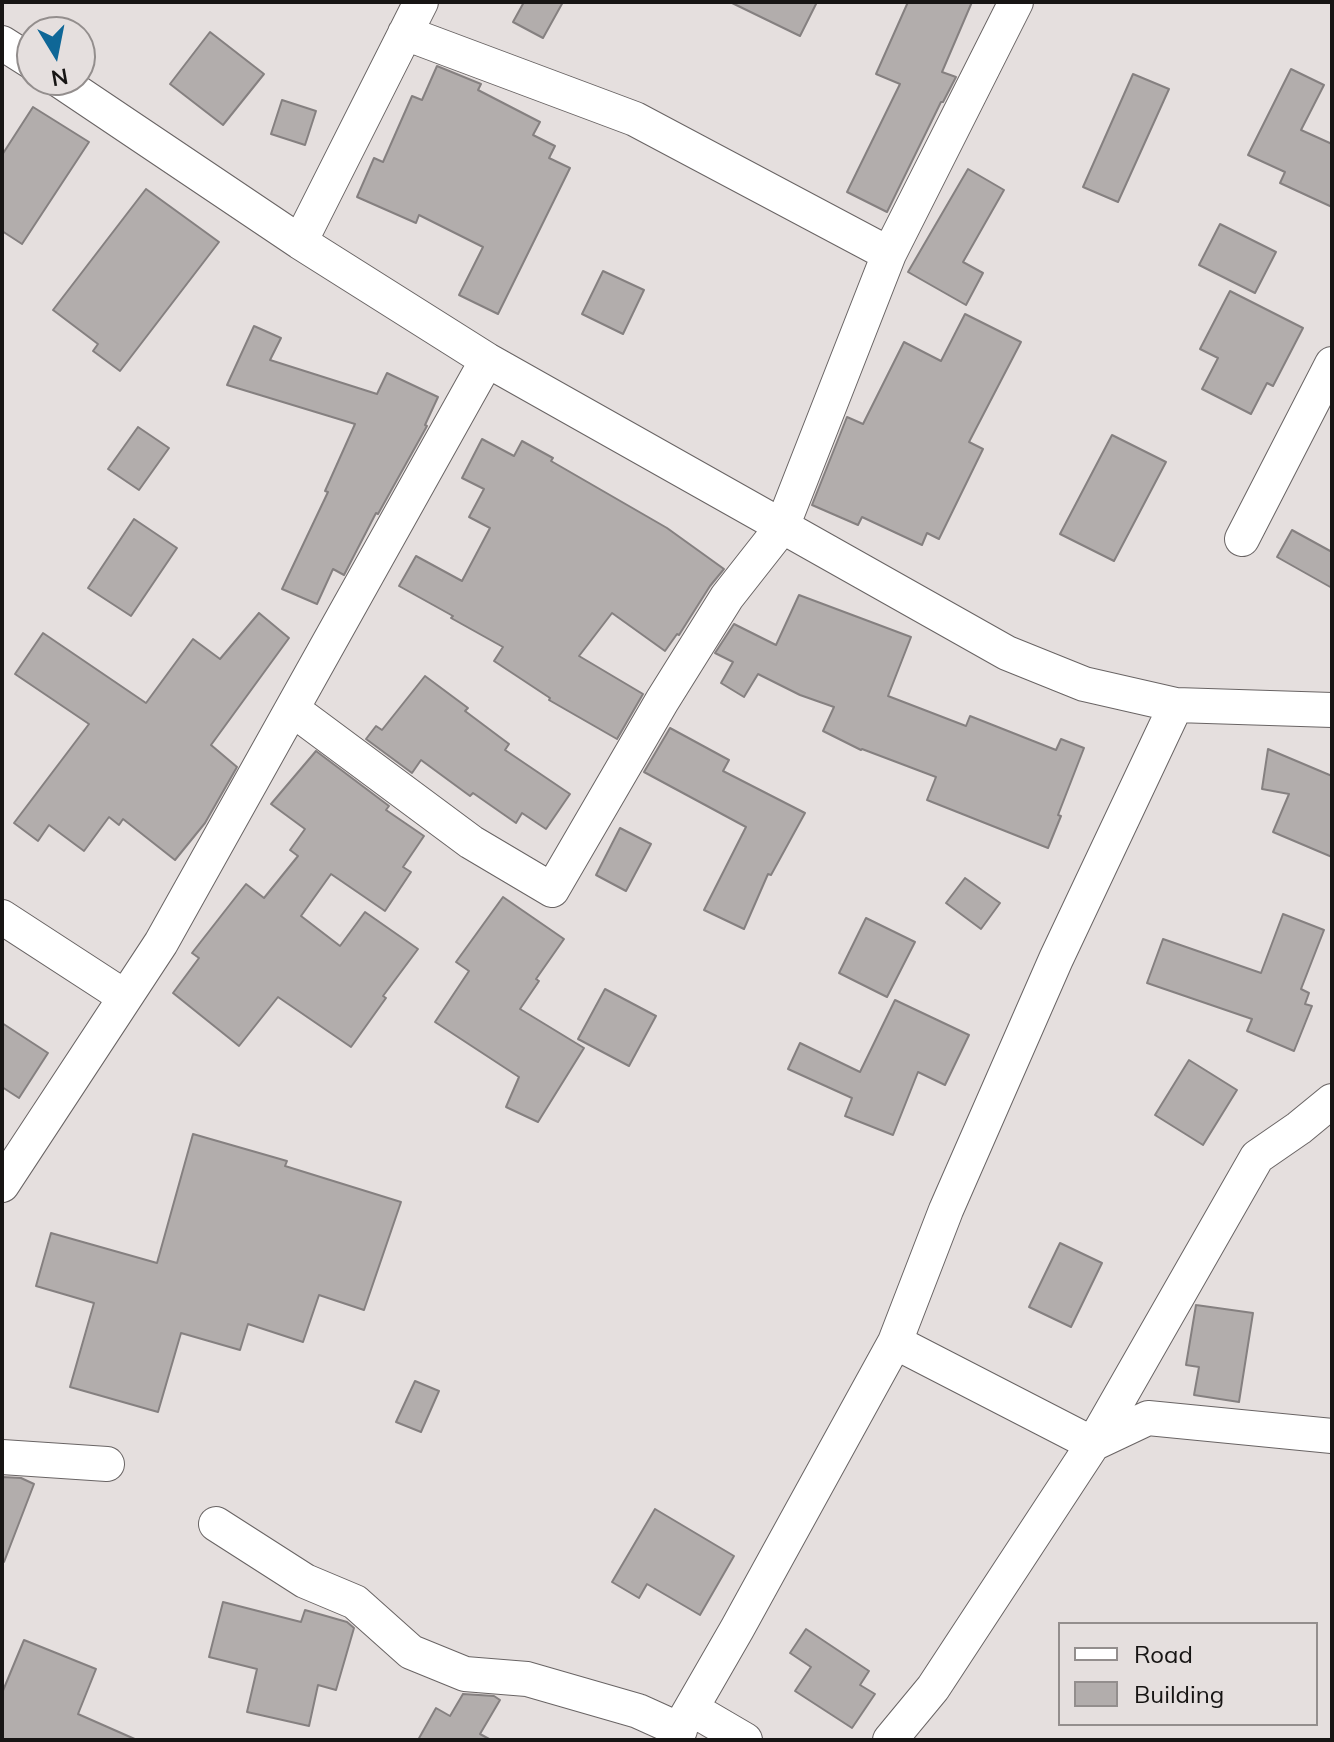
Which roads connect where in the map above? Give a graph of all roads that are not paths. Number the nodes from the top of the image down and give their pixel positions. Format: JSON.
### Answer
{"nodes":[{"id":1,"x":421,"y":2,"type":"edge"},
{"id":2,"x":1016,"y":2,"type":"edge"},
{"id":3,"x":405,"y":33,"type":"junction"},
{"id":4,"x":83,"y":96,"type":"edge"},
{"id":5,"x":300,"y":242,"type":"junction"},
{"id":6,"x":889,"y":254,"type":"junction"},
{"id":7,"x":487,"y":360,"type":"junction"},
{"id":8,"x":1332,"y":364,"type":"edge"},
{"id":9,"x":782,"y":527,"type":"junction"},
{"id":10,"x":1242,"y":539,"type":"dead end"},
{"id":11,"x":1176,"y":705,"type":"junction"},
{"id":12,"x":292,"y":709,"type":"junction"},
{"id":13,"x":1332,"y":710,"type":"edge"},
{"id":14,"x":2,"y":917,"type":"edge"},
{"id":15,"x":125,"y":997,"type":"junction"},
{"id":16,"x":1332,"y":1101,"type":"edge"},
{"id":17,"x":2,"y":1185,"type":"edge"},
{"id":18,"x":895,"y":1342,"type":"junction"},
{"id":19,"x":1332,"y":1436,"type":"edge"},
{"id":20,"x":1093,"y":1444,"type":"junction"},
{"id":21,"x":2,"y":1457,"type":"edge"},
{"id":22,"x":107,"y":1464,"type":"dead end"},
{"id":23,"x":216,"y":1524,"type":"dead end"},
{"id":24,"x":682,"y":1726,"type":"edge"},
{"id":25,"x":745,"y":1740,"type":"edge"},
{"id":26,"x":890,"y":1740,"type":"edge"}],
"edges":[{"from":1,"to":3,"type":"street"},
{"from":2,"to":6,"type":"street"},
{"from":3,"to":5,"type":"street"},
{"from":3,"to":6,"type":"street"},
{"from":4,"to":5,"type":"street"},
{"from":5,"to":7,"type":"street"},
{"from":6,"to":9,"type":"street"},
{"from":7,"to":9,"type":"street"},
{"from":7,"to":12,"type":"street"},
{"from":8,"to":10,"type":"street"},
{"from":9,"to":11,"type":"street"},
{"from":9,"to":12,"type":"street"},
{"from":11,"to":13,"type":"street"},
{"from":11,"to":18,"type":"street"},
{"from":12,"to":15,"type":"street"},
{"from":14,"to":15,"type":"street"},
{"from":15,"to":17,"type":"street"},
{"from":16,"to":20,"type":"street"},
{"from":18,"to":20,"type":"street"},
{"from":18,"to":24,"type":"street"},
{"from":19,"to":20,"type":"street"},
{"from":20,"to":26,"type":"street"},
{"from":21,"to":22,"type":"street"},
{"from":23,"to":24,"type":"street"},
{"from":24,"to":25,"type":"street"}]}
